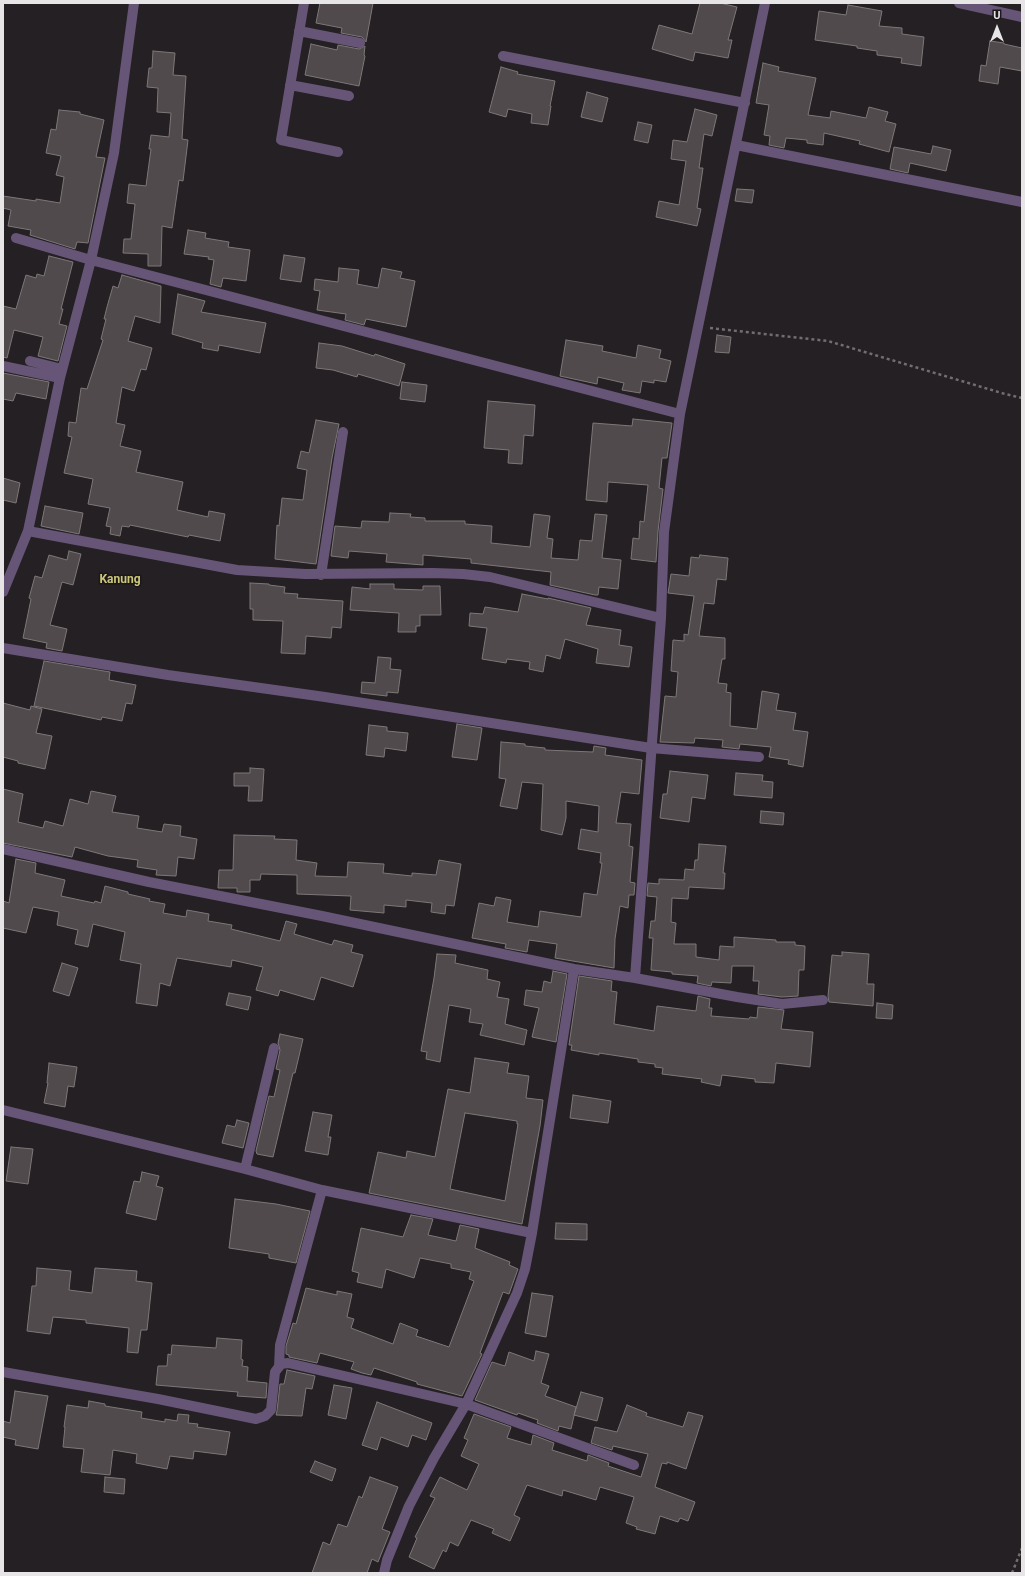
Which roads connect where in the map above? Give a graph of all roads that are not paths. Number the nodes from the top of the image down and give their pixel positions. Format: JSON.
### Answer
{"nodes":[{"id":1,"x":134,"y":3,"type":"edge"},
{"id":2,"x":304,"y":3,"type":"edge"},
{"id":3,"x":765,"y":3,"type":"edge"},
{"id":4,"x":959,"y":3,"type":"edge"},
{"id":5,"x":1022,"y":17,"type":"edge"},
{"id":6,"x":300,"y":32,"type":"junction"},
{"id":7,"x":360,"y":43,"type":"dead end"},
{"id":8,"x":503,"y":56,"type":"dead end"},
{"id":9,"x":290,"y":85,"type":"junction"},
{"id":10,"x":349,"y":96,"type":"dead end"},
{"id":11,"x":745,"y":103,"type":"junction"},
{"id":12,"x":736,"y":145,"type":"junction"},
{"id":13,"x":338,"y":152,"type":"dead end"},
{"id":14,"x":1022,"y":202,"type":"edge"},
{"id":15,"x":16,"y":238,"type":"dead end"},
{"id":16,"x":91,"y":260,"type":"junction"},
{"id":17,"x":30,"y":361,"type":"dead end"},
{"id":18,"x":3,"y":366,"type":"edge"},
{"id":19,"x":61,"y":374,"type":"junction"},
{"id":20,"x":680,"y":414,"type":"junction"},
{"id":21,"x":343,"y":432,"type":"dead end"},
{"id":22,"x":28,"y":531,"type":"junction"},
{"id":23,"x":321,"y":575,"type":"junction"},
{"id":24,"x":3,"y":592,"type":"edge"},
{"id":25,"x":661,"y":618,"type":"junction"},
{"id":26,"x":3,"y":648,"type":"edge"},
{"id":27,"x":651,"y":748,"type":"junction"},
{"id":28,"x":759,"y":757,"type":"dead end"},
{"id":29,"x":3,"y":849,"type":"edge"},
{"id":30,"x":574,"y":969,"type":"junction"},
{"id":31,"x":635,"y":978,"type":"junction"},
{"id":32,"x":822,"y":1000,"type":"dead end"},
{"id":33,"x":274,"y":1048,"type":"dead end"},
{"id":34,"x":3,"y":1110,"type":"edge"},
{"id":35,"x":245,"y":1169,"type":"junction"},
{"id":36,"x":322,"y":1190,"type":"junction"},
{"id":37,"x":532,"y":1233,"type":"junction"},
{"id":38,"x":279,"y":1367,"type":"junction"},
{"id":39,"x":3,"y":1372,"type":"edge"},
{"id":40,"x":466,"y":1404,"type":"junction"},
{"id":41,"x":634,"y":1465,"type":"dead end"},
{"id":42,"x":384,"y":1573,"type":"edge"}],
"edges":[{"from":1,"to":16,"type":"street"},
{"from":2,"to":6,"type":"street"},
{"from":3,"to":11,"type":"street"},
{"from":4,"to":5,"type":"street"},
{"from":6,"to":7,"type":"street"},
{"from":6,"to":9,"type":"street"},
{"from":8,"to":11,"type":"street"},
{"from":9,"to":10,"type":"street"},
{"from":9,"to":13,"type":"street"},
{"from":11,"to":12,"type":"street"},
{"from":12,"to":14,"type":"street"},
{"from":12,"to":20,"type":"street"},
{"from":15,"to":16,"type":"street"},
{"from":16,"to":19,"type":"street"},
{"from":16,"to":20,"type":"street"},
{"from":17,"to":19,"type":"street"},
{"from":18,"to":19,"type":"street"},
{"from":19,"to":22,"type":"street"},
{"from":20,"to":25,"type":"street"},
{"from":21,"to":23,"type":"street"},
{"from":22,"to":23,"type":"street"},
{"from":22,"to":24,"type":"street"},
{"from":23,"to":25,"type":"street"},
{"from":25,"to":27,"type":"street"},
{"from":26,"to":27,"type":"street"},
{"from":27,"to":28,"type":"street"},
{"from":27,"to":31,"type":"street"},
{"from":29,"to":30,"type":"street"},
{"from":30,"to":31,"type":"street"},
{"from":30,"to":37,"type":"street"},
{"from":31,"to":32,"type":"street"},
{"from":33,"to":35,"type":"street"},
{"from":34,"to":35,"type":"street"},
{"from":35,"to":36,"type":"street"},
{"from":36,"to":37,"type":"street"},
{"from":36,"to":38,"type":"street"},
{"from":37,"to":40,"type":"street"},
{"from":38,"to":39,"type":"street"},
{"from":38,"to":40,"type":"street"},
{"from":40,"to":41,"type":"street"},
{"from":40,"to":42,"type":"street"}]}
